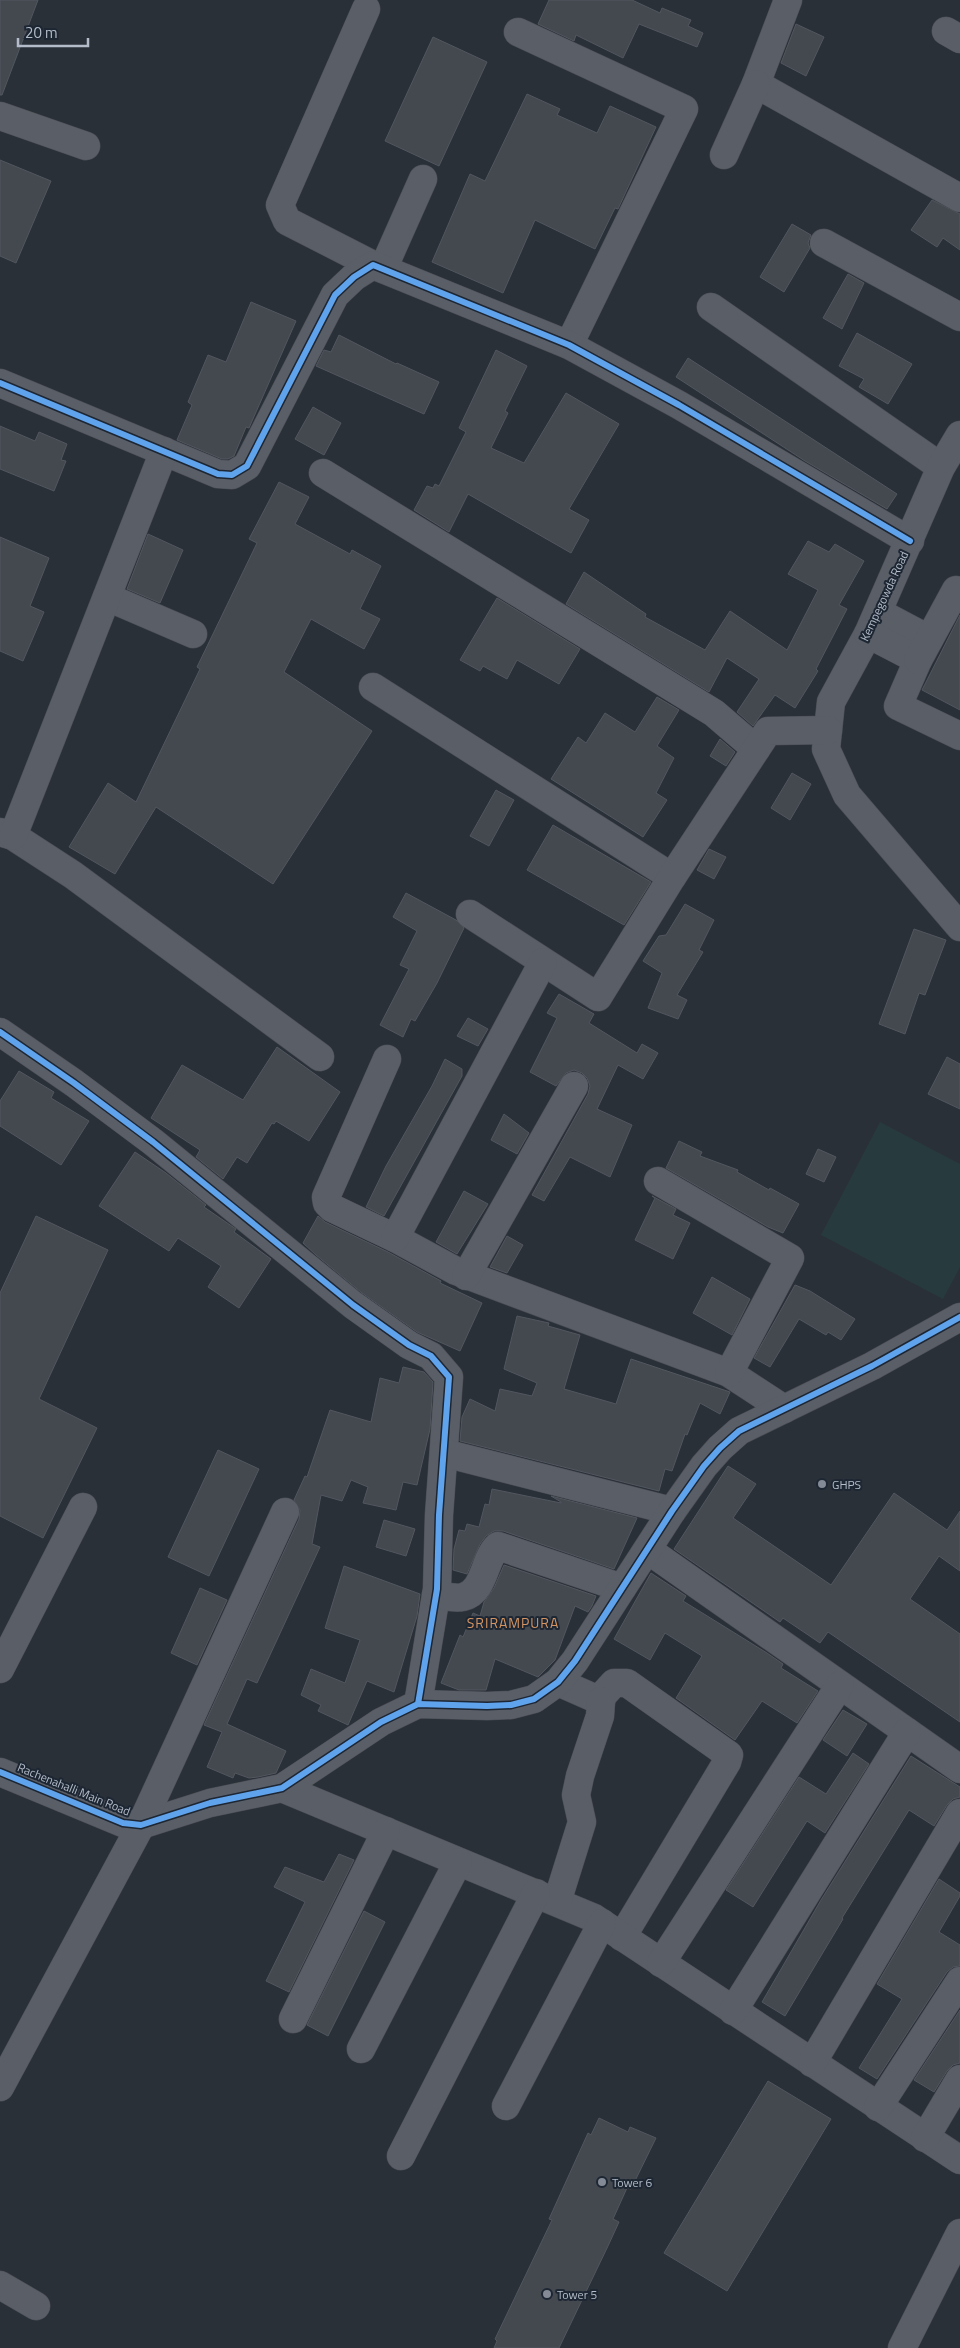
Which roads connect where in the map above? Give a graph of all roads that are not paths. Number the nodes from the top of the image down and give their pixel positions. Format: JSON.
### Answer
{"nodes":[{"id":1,"x":788,"y":0,"type":"edge"},
{"id":2,"x":366,"y":9,"type":"dead end"},
{"id":3,"x":518,"y":32,"type":"dead end"},
{"id":4,"x":756,"y":84,"type":"junction"},
{"id":5,"x":0,"y":116,"type":"edge"},
{"id":6,"x":86,"y":146,"type":"dead end"},
{"id":7,"x":724,"y":155,"type":"dead end"},
{"id":8,"x":423,"y":179,"type":"dead end"},
{"id":9,"x":960,"y":198,"type":"edge"},
{"id":10,"x":824,"y":243,"type":"dead end"},
{"id":11,"x":378,"y":267,"type":"junction"},
{"id":12,"x":711,"y":307,"type":"dead end"},
{"id":13,"x":960,"y":317,"type":"edge"},
{"id":14,"x":569,"y":345,"type":"junction"},
{"id":15,"x":0,"y":383,"type":"edge"},
{"id":16,"x":960,"y":434,"type":"edge"},
{"id":17,"x":164,"y":452,"type":"junction"},
{"id":18,"x":941,"y":467,"type":"junction"},
{"id":19,"x":322,"y":473,"type":"dead end"},
{"id":20,"x":910,"y":541,"type":"junction"},
{"id":21,"x":960,"y":592,"type":"edge"},
{"id":22,"x":107,"y":597,"type":"junction"},
{"id":23,"x":873,"y":623,"type":"junction"},
{"id":24,"x":193,"y":634,"type":"dead end"},
{"id":25,"x":924,"y":649,"type":"junction"},
{"id":26,"x":373,"y":688,"type":"dead end"},
{"id":27,"x":828,"y":730,"type":"junction"},
{"id":28,"x":960,"y":736,"type":"edge"},
{"id":29,"x":756,"y":749,"type":"junction"},
{"id":30,"x":7,"y":834,"type":"edge"},
{"id":31,"x":672,"y":877,"type":"junction"},
{"id":32,"x":470,"y":914,"type":"dead end"},
{"id":33,"x":960,"y":927,"type":"edge"},
{"id":34,"x":543,"y":962,"type":"junction"},
{"id":35,"x":0,"y":1032,"type":"edge"},
{"id":36,"x":320,"y":1056,"type":"dead end"},
{"id":37,"x":387,"y":1059,"type":"dead end"},
{"id":38,"x":574,"y":1086,"type":"dead end"},
{"id":39,"x":658,"y":1181,"type":"dead end"},
{"id":40,"x":395,"y":1238,"type":"junction"},
{"id":41,"x":466,"y":1276,"type":"junction"},
{"id":42,"x":960,"y":1316,"type":"edge"},
{"id":43,"x":729,"y":1373,"type":"junction"},
{"id":44,"x":784,"y":1409,"type":"junction"},
{"id":45,"x":444,"y":1453,"type":"junction"},
{"id":46,"x":83,"y":1507,"type":"dead end"},
{"id":47,"x":672,"y":1510,"type":"junction"},
{"id":48,"x":285,"y":1512,"type":"dead end"},
{"id":49,"x":648,"y":1550,"type":"junction"},
{"id":50,"x":622,"y":1588,"type":"junction"},
{"id":51,"x":436,"y":1594,"type":"junction"},
{"id":52,"x":0,"y":1669,"type":"edge"},
{"id":53,"x":558,"y":1682,"type":"junction"},
{"id":54,"x":840,"y":1685,"type":"junction"},
{"id":55,"x":601,"y":1701,"type":"junction"},
{"id":56,"x":418,"y":1704,"type":"junction"},
{"id":57,"x":907,"y":1732,"type":"junction"},
{"id":58,"x":960,"y":1769,"type":"edge"},
{"id":59,"x":0,"y":1772,"type":"edge"},
{"id":60,"x":282,"y":1788,"type":"junction"},
{"id":61,"x":960,"y":1813,"type":"edge"},
{"id":62,"x":141,"y":1825,"type":"junction"},
{"id":63,"x":386,"y":1831,"type":"junction"},
{"id":64,"x":458,"y":1862,"type":"junction"},
{"id":65,"x":546,"y":1897,"type":"junction"},
{"id":66,"x":612,"y":1930,"type":"junction"},
{"id":67,"x":661,"y":1963,"type":"junction"},
{"id":68,"x":960,"y":1981,"type":"edge"},
{"id":69,"x":733,"y":2011,"type":"junction"},
{"id":70,"x":293,"y":2019,"type":"dead end"},
{"id":71,"x":361,"y":2049,"type":"dead end"},
{"id":72,"x":812,"y":2063,"type":"junction"},
{"id":73,"x":960,"y":2079,"type":"edge"},
{"id":74,"x":0,"y":2087,"type":"edge"},
{"id":75,"x":506,"y":2106,"type":"dead end"},
{"id":76,"x":878,"y":2106,"type":"junction"},
{"id":77,"x":925,"y":2138,"type":"junction"},
{"id":78,"x":401,"y":2156,"type":"dead end"},
{"id":79,"x":960,"y":2160,"type":"edge"},
{"id":80,"x":960,"y":2232,"type":"edge"},
{"id":81,"x":0,"y":2285,"type":"edge"},
{"id":82,"x":36,"y":2306,"type":"dead end"},
{"id":83,"x":902,"y":2348,"type":"edge"}],
"edges":[{"from":1,"to":4,"type":"street"},
{"from":2,"to":11,"type":"street"},
{"from":3,"to":14,"type":"street"},
{"from":4,"to":7,"type":"street"},
{"from":4,"to":9,"type":"street"},
{"from":5,"to":6,"type":"street"},
{"from":8,"to":11,"type":"street"},
{"from":10,"to":13,"type":"street"},
{"from":11,"to":14,"type":"street"},
{"from":11,"to":17,"type":"street"},
{"from":12,"to":18,"type":"street"},
{"from":14,"to":20,"type":"street"},
{"from":15,"to":17,"type":"street"},
{"from":16,"to":18,"type":"street","name":"Kempegowda Road"},
{"from":17,"to":22,"type":"street"},
{"from":18,"to":20,"type":"street","name":"Kempegowda Road"},
{"from":19,"to":29,"type":"street"},
{"from":20,"to":23,"type":"street","name":"Kempegowda Road"},
{"from":21,"to":25,"type":"street"},
{"from":22,"to":24,"type":"street"},
{"from":22,"to":30,"type":"street"},
{"from":23,"to":25,"type":"street"},
{"from":23,"to":27,"type":"street","name":"Kempegowda Road"},
{"from":25,"to":28,"type":"street"},
{"from":26,"to":31,"type":"street"},
{"from":27,"to":29,"type":"street"},
{"from":27,"to":33,"type":"street"},
{"from":29,"to":31,"type":"street"},
{"from":30,"to":36,"type":"street"},
{"from":31,"to":34,"type":"street"},
{"from":32,"to":34,"type":"street"},
{"from":34,"to":40,"type":"street"},
{"from":35,"to":45,"type":"street"},
{"from":37,"to":40,"type":"street"},
{"from":38,"to":41,"type":"street"},
{"from":39,"to":43,"type":"street"},
{"from":40,"to":41,"type":"street"},
{"from":41,"to":43,"type":"street"},
{"from":42,"to":44,"type":"street"},
{"from":43,"to":44,"type":"street"},
{"from":44,"to":47,"type":"street"},
{"from":45,"to":47,"type":"street"},
{"from":45,"to":51,"type":"street"},
{"from":46,"to":52,"type":"street"},
{"from":47,"to":49,"type":"street"},
{"from":48,"to":62,"type":"street"},
{"from":49,"to":50,"type":"street"},
{"from":49,"to":54,"type":"street"},
{"from":50,"to":51,"type":"street"},
{"from":50,"to":53,"type":"street"},
{"from":51,"to":56,"type":"street"},
{"from":53,"to":55,"type":"street"},
{"from":53,"to":56,"type":"street"},
{"from":54,"to":57,"type":"street"},
{"from":54,"to":67,"type":"street"},
{"from":55,"to":65,"type":"street"},
{"from":55,"to":66,"type":"street"},
{"from":56,"to":60,"type":"street"},
{"from":57,"to":58,"type":"street"},
{"from":57,"to":69,"type":"street"},
{"from":59,"to":62,"type":"street","name":"Rachenahalli Main Road"},
{"from":60,"to":62,"type":"street"},
{"from":60,"to":63,"type":"street"},
{"from":61,"to":72,"type":"street"},
{"from":62,"to":74,"type":"street"},
{"from":63,"to":64,"type":"street"},
{"from":63,"to":70,"type":"street"},
{"from":64,"to":65,"type":"street"},
{"from":64,"to":71,"type":"street"},
{"from":65,"to":66,"type":"street"},
{"from":65,"to":78,"type":"street"},
{"from":66,"to":67,"type":"street"},
{"from":66,"to":75,"type":"street"},
{"from":67,"to":69,"type":"street"},
{"from":68,"to":76,"type":"street"},
{"from":69,"to":72,"type":"street"},
{"from":72,"to":76,"type":"street"},
{"from":73,"to":77,"type":"street"},
{"from":76,"to":77,"type":"street"},
{"from":77,"to":79,"type":"street"},
{"from":80,"to":83,"type":"street"},
{"from":81,"to":82,"type":"street"}]}
